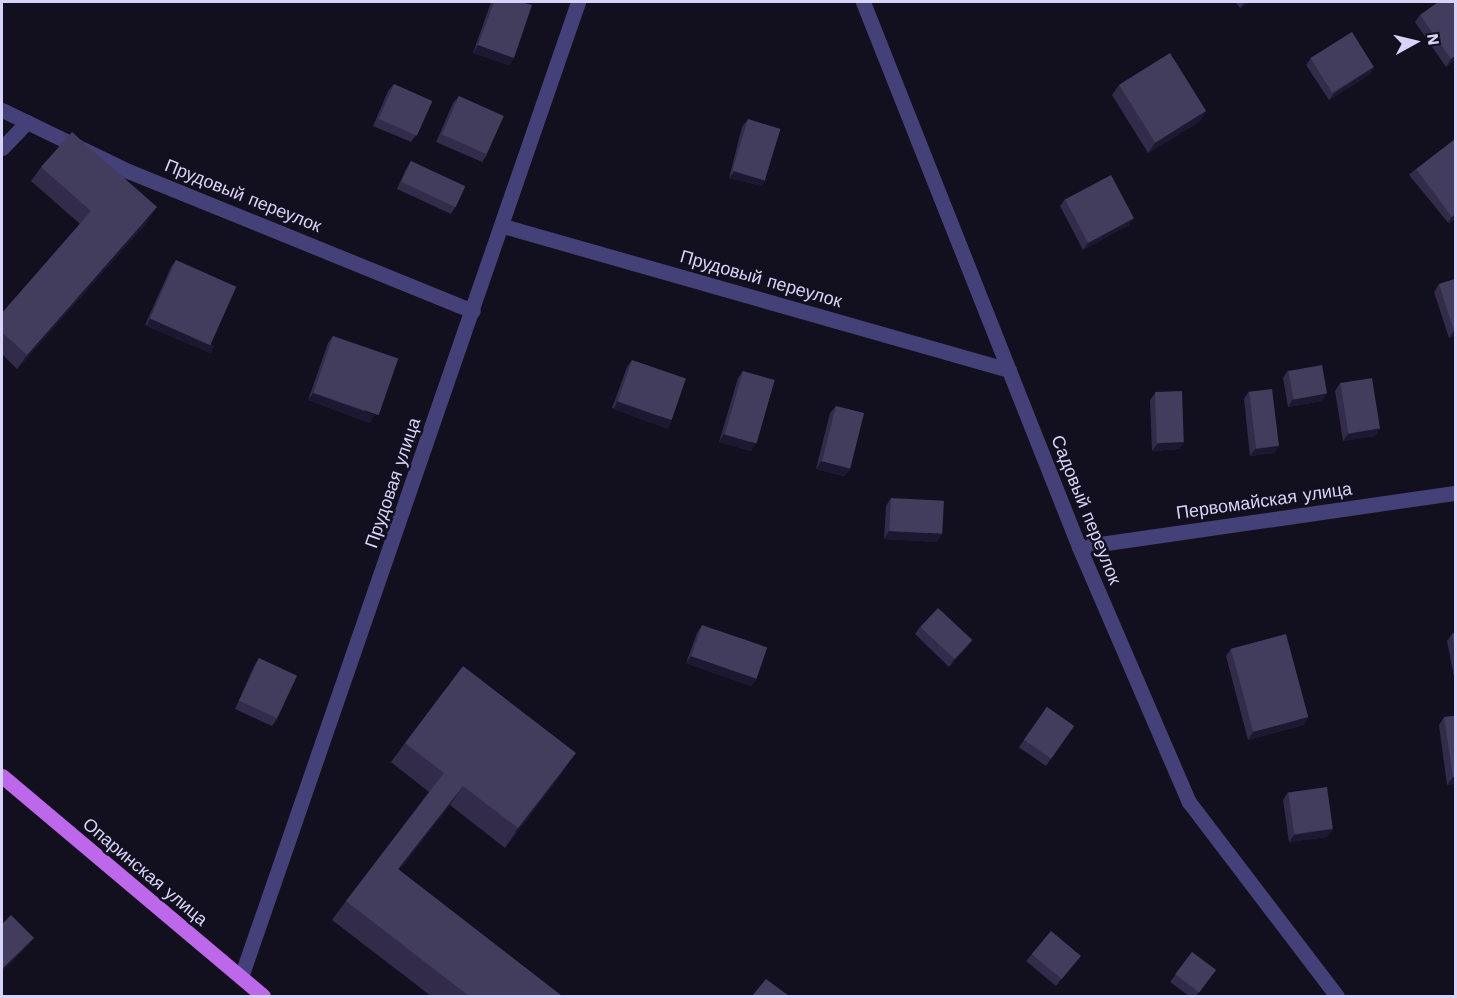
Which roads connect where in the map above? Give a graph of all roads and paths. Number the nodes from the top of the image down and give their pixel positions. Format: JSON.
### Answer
{"nodes":[{"id":1,"x":578,"y":2,"type":"edge"},
{"id":2,"x":864,"y":2,"type":"edge"},
{"id":3,"x":2,"y":110,"type":"edge"},
{"id":4,"x":27,"y":122,"type":"junction"},
{"id":5,"x":2,"y":148,"type":"edge"},
{"id":6,"x":503,"y":226,"type":"junction"},
{"id":7,"x":474,"y":311,"type":"junction"},
{"id":8,"x":1009,"y":370,"type":"junction"},
{"id":9,"x":1455,"y":493,"type":"edge"},
{"id":10,"x":1079,"y":547,"type":"junction"},
{"id":11,"x":2,"y":776,"type":"edge"},
{"id":12,"x":241,"y":977,"type":"junction"},
{"id":13,"x":263,"y":996,"type":"edge"},
{"id":14,"x":1337,"y":996,"type":"edge"}],
"edges":[{"from":1,"to":6,"type":"street","name":"Прудовая улица"},
{"from":2,"to":8,"type":"street","name":"Садовый переулок"},
{"from":3,"to":4,"type":"street","name":"Прудовый переулок"},
{"from":4,"to":5,"type":"street"},
{"from":4,"to":7,"type":"street","name":"Прудовый переулок"},
{"from":6,"to":7,"type":"street","name":"Прудовая улица"},
{"from":6,"to":8,"type":"street","name":"Прудовый переулок"},
{"from":7,"to":12,"type":"street","name":"Прудовая улица"},
{"from":8,"to":10,"type":"street","name":"Садовый переулок"},
{"from":9,"to":10,"type":"street","name":"Первомайская улица"},
{"from":10,"to":14,"type":"street","name":"Садовый переулок"},
{"from":11,"to":12,"type":"main road","name":"Опаринская улица"},
{"from":12,"to":13,"type":"main road","name":"Опаринская улица"}]}
